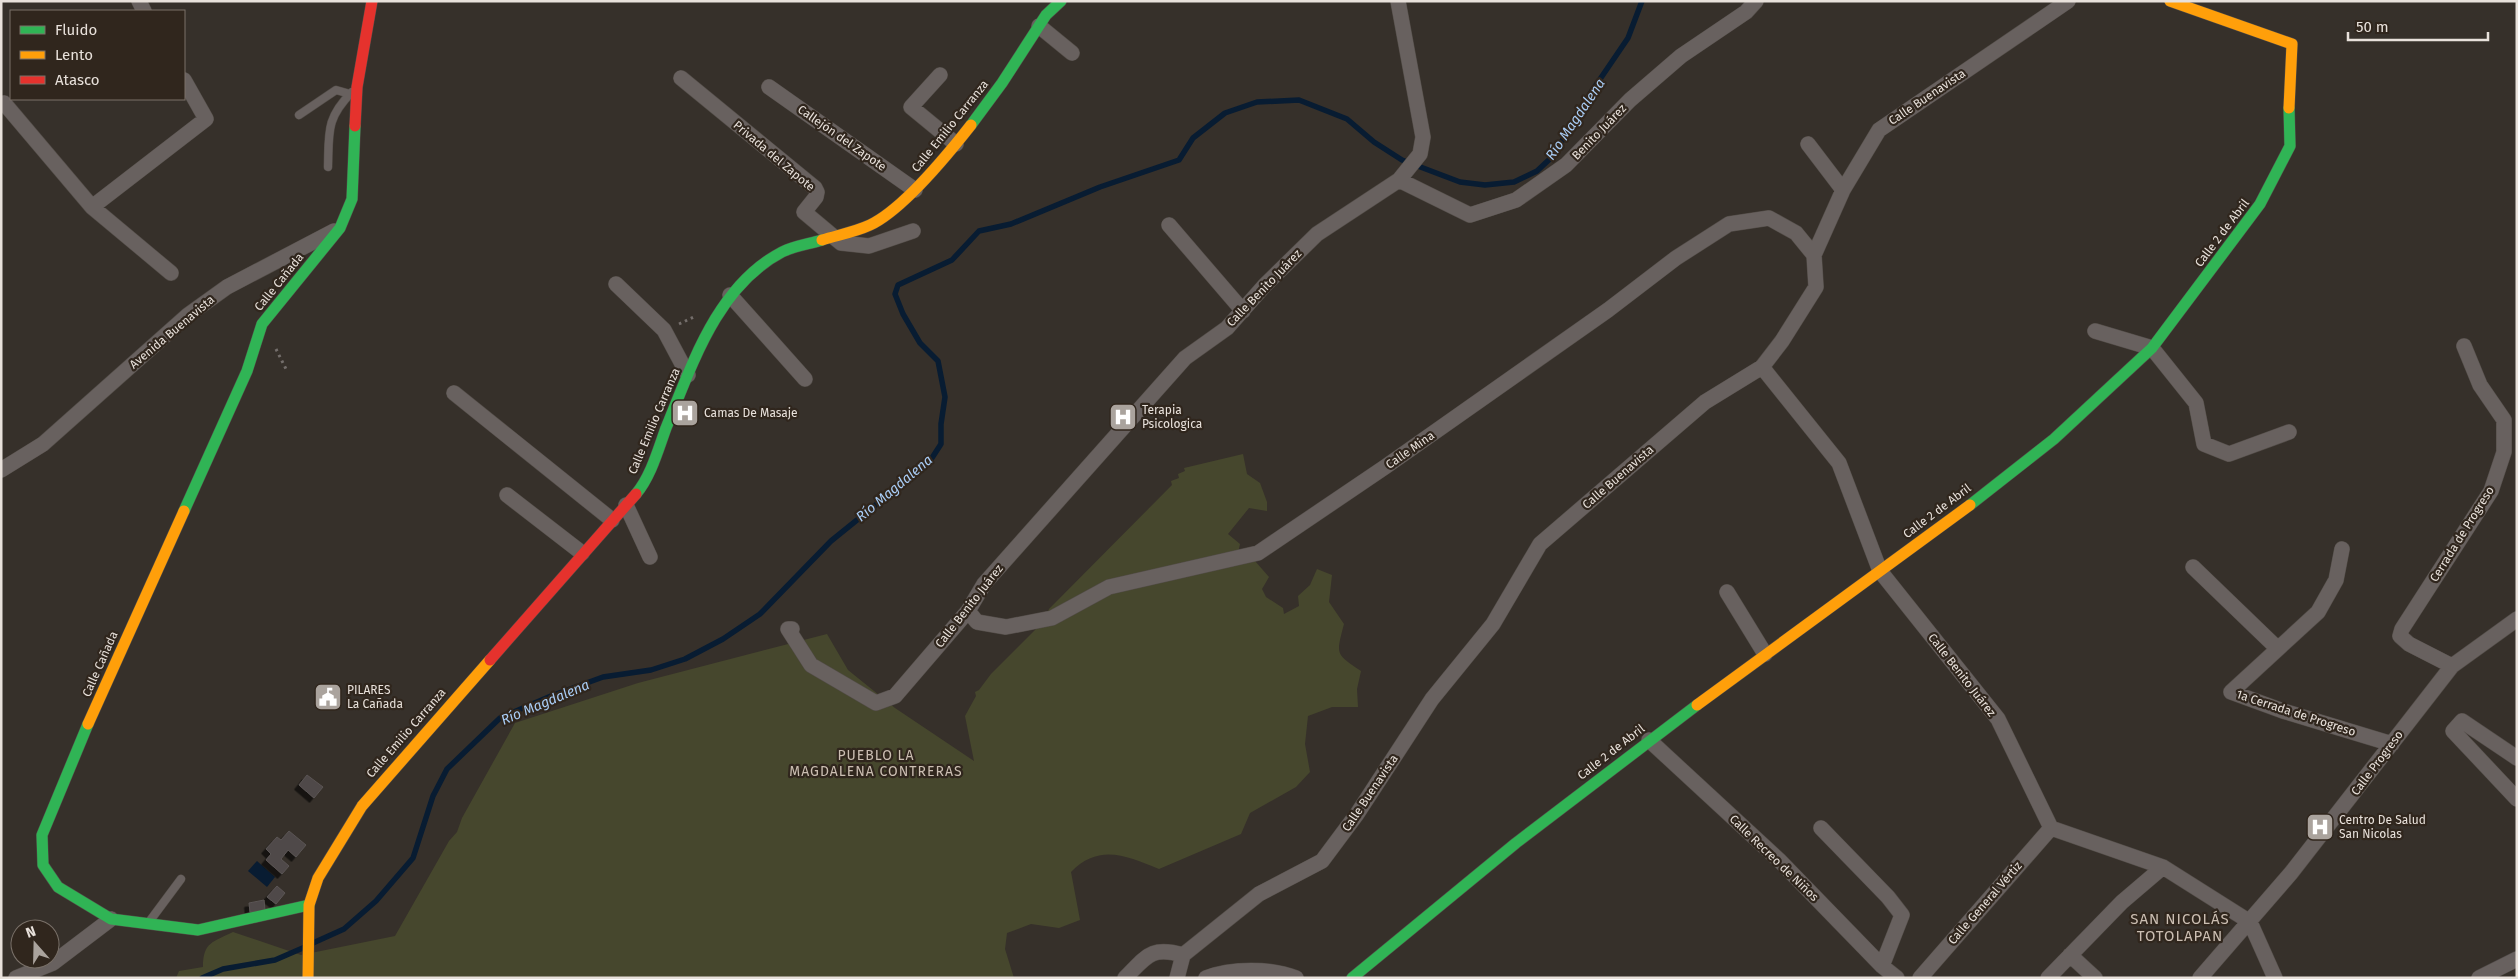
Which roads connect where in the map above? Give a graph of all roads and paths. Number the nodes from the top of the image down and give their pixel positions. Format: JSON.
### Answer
{"nodes":[{"id":1,"x":372,"y":1,"type":"edge"},
{"id":2,"x":1060,"y":1,"type":"edge"},
{"id":3,"x":1398,"y":1,"type":"edge"},
{"id":4,"x":1756,"y":1,"type":"edge"},
{"id":5,"x":2068,"y":1,"type":"edge"},
{"id":6,"x":2170,"y":1,"type":"edge"},
{"id":7,"x":1039,"y":26,"type":"junction"},
{"id":8,"x":1072,"y":53,"type":"dead end"},
{"id":9,"x":940,"y":75,"type":"dead end"},
{"id":10,"x":681,"y":78,"type":"dead end"},
{"id":11,"x":185,"y":82,"type":"edge"},
{"id":12,"x":769,"y":87,"type":"dead end"},
{"id":13,"x":353,"y":91,"type":"junction"},
{"id":14,"x":6,"y":102,"type":"edge"},
{"id":15,"x":299,"y":115,"type":"dead end"},
{"id":16,"x":956,"y":144,"type":"junction"},
{"id":17,"x":1808,"y":144,"type":"dead end"},
{"id":18,"x":328,"y":167,"type":"dead end"},
{"id":19,"x":1400,"y":179,"type":"junction"},
{"id":20,"x":915,"y":190,"type":"junction"},
{"id":21,"x":1843,"y":190,"type":"junction"},
{"id":22,"x":92,"y":207,"type":"junction"},
{"id":23,"x":1169,"y":224,"type":"dead end"},
{"id":24,"x":340,"y":228,"type":"junction"},
{"id":25,"x":913,"y":231,"type":"dead end"},
{"id":26,"x":833,"y":238,"type":"junction"},
{"id":27,"x":1814,"y":255,"type":"junction"},
{"id":28,"x":170,"y":273,"type":"dead end"},
{"id":29,"x":616,"y":284,"type":"dead end"},
{"id":30,"x":730,"y":295,"type":"junction"},
{"id":31,"x":1243,"y":311,"type":"junction"},
{"id":32,"x":701,"y":314,"type":"dead end"},
{"id":33,"x":664,"y":330,"type":"junction"},
{"id":34,"x":2096,"y":330,"type":"dead end"},
{"id":35,"x":2464,"y":346,"type":"dead end"},
{"id":36,"x":2152,"y":348,"type":"junction"},
{"id":37,"x":1762,"y":367,"type":"junction"},
{"id":38,"x":688,"y":375,"type":"junction"},
{"id":39,"x":805,"y":378,"type":"dead end"},
{"id":40,"x":454,"y":393,"type":"dead end"},
{"id":41,"x":2289,"y":432,"type":"dead end"},
{"id":42,"x":1,"y":470,"type":"edge"},
{"id":43,"x":507,"y":495,"type":"dead end"},
{"id":44,"x":626,"y":505,"type":"junction"},
{"id":45,"x":612,"y":520,"type":"junction"},
{"id":46,"x":2342,"y":550,"type":"dead end"},
{"id":47,"x":582,"y":553,"type":"junction"},
{"id":48,"x":650,"y":557,"type":"dead end"},
{"id":49,"x":2193,"y":567,"type":"dead end"},
{"id":50,"x":1880,"y":571,"type":"junction"},
{"id":51,"x":1727,"y":592,"type":"dead end"},
{"id":52,"x":968,"y":611,"type":"junction"},
{"id":53,"x":2517,"y":619,"type":"edge"},
{"id":54,"x":792,"y":629,"type":"dead end"},
{"id":55,"x":2277,"y":648,"type":"junction"},
{"id":56,"x":1766,"y":654,"type":"junction"},
{"id":57,"x":2452,"y":666,"type":"junction"},
{"id":58,"x":1649,"y":740,"type":"junction"},
{"id":59,"x":2392,"y":744,"type":"junction"},
{"id":60,"x":2517,"y":758,"type":"edge"},
{"id":61,"x":2517,"y":799,"type":"edge"},
{"id":62,"x":1821,"y":828,"type":"dead end"},
{"id":63,"x":2051,"y":828,"type":"junction"},
{"id":64,"x":2163,"y":867,"type":"junction"},
{"id":65,"x":182,"y":879,"type":"dead end"},
{"id":66,"x":309,"y":904,"type":"junction"},
{"id":67,"x":111,"y":919,"type":"junction"},
{"id":68,"x":2250,"y":922,"type":"junction"},
{"id":69,"x":148,"y":924,"type":"junction"},
{"id":70,"x":1183,"y":955,"type":"junction"},
{"id":71,"x":2070,"y":955,"type":"junction"},
{"id":72,"x":2517,"y":959,"type":"edge"},
{"id":73,"x":1882,"y":966,"type":"junction"},
{"id":74,"x":51,"y":971,"type":"edge"},
{"id":75,"x":16,"y":978,"type":"edge"},
{"id":76,"x":308,"y":978,"type":"edge"},
{"id":77,"x":1125,"y":978,"type":"edge"},
{"id":78,"x":1177,"y":978,"type":"edge"},
{"id":79,"x":1206,"y":978,"type":"edge"},
{"id":80,"x":1296,"y":978,"type":"edge"},
{"id":81,"x":1352,"y":978,"type":"edge"},
{"id":82,"x":1897,"y":978,"type":"edge"},
{"id":83,"x":1920,"y":978,"type":"edge"},
{"id":84,"x":2048,"y":978,"type":"edge"},
{"id":85,"x":2095,"y":978,"type":"edge"},
{"id":86,"x":2200,"y":978,"type":"edge"},
{"id":87,"x":2275,"y":978,"type":"edge"},
{"id":88,"x":2479,"y":978,"type":"edge"}],
"edges":[{"from":1,"to":13,"type":"street"},
{"from":2,"to":7,"type":"street","name":"Calle Emilio Carranza"},
{"from":3,"to":19,"type":"street","name":"Calle Benito Juárez"},
{"from":4,"to":19,"type":"street","name":"Benito Juárez"},
{"from":5,"to":21,"type":"street","name":"Calle Buenavista"},
{"from":6,"to":36,"type":"street","name":"Calle 2 de Abril"},
{"from":7,"to":8,"type":"street"},
{"from":7,"to":16,"type":"street","name":"Calle Emilio Carranza"},
{"from":9,"to":16,"type":"street"},
{"from":10,"to":26,"type":"street","name":"Privada del Zapote"},
{"from":11,"to":22,"type":"street"},
{"from":12,"to":20,"type":"street","name":"Callejón del Zapote"},
{"from":13,"to":15,"type":"lane"},
{"from":13,"to":18,"type":"lane"},
{"from":13,"to":24,"type":"street"},
{"from":14,"to":22,"type":"street"},
{"from":16,"to":20,"type":"street","name":"Calle Emilio Carranza"},
{"from":17,"to":21,"type":"street"},
{"from":19,"to":31,"type":"street","name":"Calle Benito Juárez"},
{"from":20,"to":26,"type":"street","name":"Calle Emilio Carranza"},
{"from":21,"to":27,"type":"street","name":"Calle Buenavista"},
{"from":22,"to":28,"type":"street"},
{"from":23,"to":31,"type":"street"},
{"from":24,"to":42,"type":"street","name":"Avenida Buenavista"},
{"from":24,"to":67,"type":"street","name":"Calle Cañada"},
{"from":25,"to":26,"type":"street"},
{"from":26,"to":30,"type":"street","name":"Calle Emilio Carranza"},
{"from":27,"to":37,"type":"street","name":"Calle Buenavista"},
{"from":27,"to":52,"type":"street","name":"Calle Mina"},
{"from":29,"to":33,"type":"street"},
{"from":30,"to":38,"type":"street","name":"Calle Emilio Carranza"},
{"from":30,"to":39,"type":"street"},
{"from":31,"to":52,"type":"street","name":"Calle Benito Juárez"},
{"from":32,"to":33,"type":"path"},
{"from":33,"to":38,"type":"street"},
{"from":34,"to":36,"type":"street"},
{"from":35,"to":57,"type":"street","name":"Cerrada de Progreso"},
{"from":36,"to":41,"type":"street"},
{"from":36,"to":50,"type":"street","name":"Calle 2 de Abril"},
{"from":37,"to":50,"type":"street","name":"Calle Benito Juárez"},
{"from":37,"to":70,"type":"street","name":"Calle Buenavista"},
{"from":38,"to":44,"type":"street","name":"Calle Emilio Carranza"},
{"from":40,"to":45,"type":"street"},
{"from":43,"to":47,"type":"street"},
{"from":44,"to":45,"type":"street","name":"Calle Emilio Carranza"},
{"from":44,"to":48,"type":"street"},
{"from":45,"to":47,"type":"street","name":"Calle Emilio Carranza"},
{"from":46,"to":55,"type":"street","name":"1a Cerrada de Progreso"},
{"from":47,"to":66,"type":"street","name":"Calle Emilio Carranza"},
{"from":49,"to":55,"type":"street"},
{"from":50,"to":56,"type":"street","name":"Calle 2 de Abril"},
{"from":50,"to":63,"type":"street","name":"Calle Benito Juárez"},
{"from":51,"to":56,"type":"street"},
{"from":52,"to":54,"type":"street","name":"Calle Benito Juárez"},
{"from":53,"to":57,"type":"street","name":"Calle Progreso"},
{"from":55,"to":59,"type":"street","name":"1a Cerrada de Progreso"},
{"from":56,"to":58,"type":"street","name":"Calle 2 de Abril"},
{"from":57,"to":59,"type":"street","name":"Calle Progreso"},
{"from":58,"to":73,"type":"street","name":"Calle Recreo de Niños"},
{"from":58,"to":81,"type":"street","name":"Calle 2 de Abril"},
{"from":59,"to":68,"type":"street","name":"Calle Progreso"},
{"from":60,"to":61,"type":"street"},
{"from":62,"to":73,"type":"street"},
{"from":63,"to":64,"type":"street"},
{"from":63,"to":83,"type":"street","name":"Calle General Vértiz"},
{"from":64,"to":68,"type":"street"},
{"from":64,"to":71,"type":"street"},
{"from":65,"to":69,"type":"lane"},
{"from":66,"to":69,"type":"street","name":"Calle Cañada"},
{"from":66,"to":76,"type":"street","name":"Calle Emilio Carranza"},
{"from":67,"to":69,"type":"street","name":"Calle Cañada"},
{"from":67,"to":74,"type":"street"},
{"from":68,"to":86,"type":"street","name":"Calle Progreso"},
{"from":68,"to":87,"type":"street"},
{"from":70,"to":77,"type":"street"},
{"from":70,"to":78,"type":"street"},
{"from":71,"to":84,"type":"street"},
{"from":71,"to":85,"type":"street"},
{"from":72,"to":88,"type":"street"},
{"from":73,"to":82,"type":"street","name":"Calle Recreo de Niños"},
{"from":74,"to":75,"type":"street"},
{"from":79,"to":80,"type":"street"}]}
